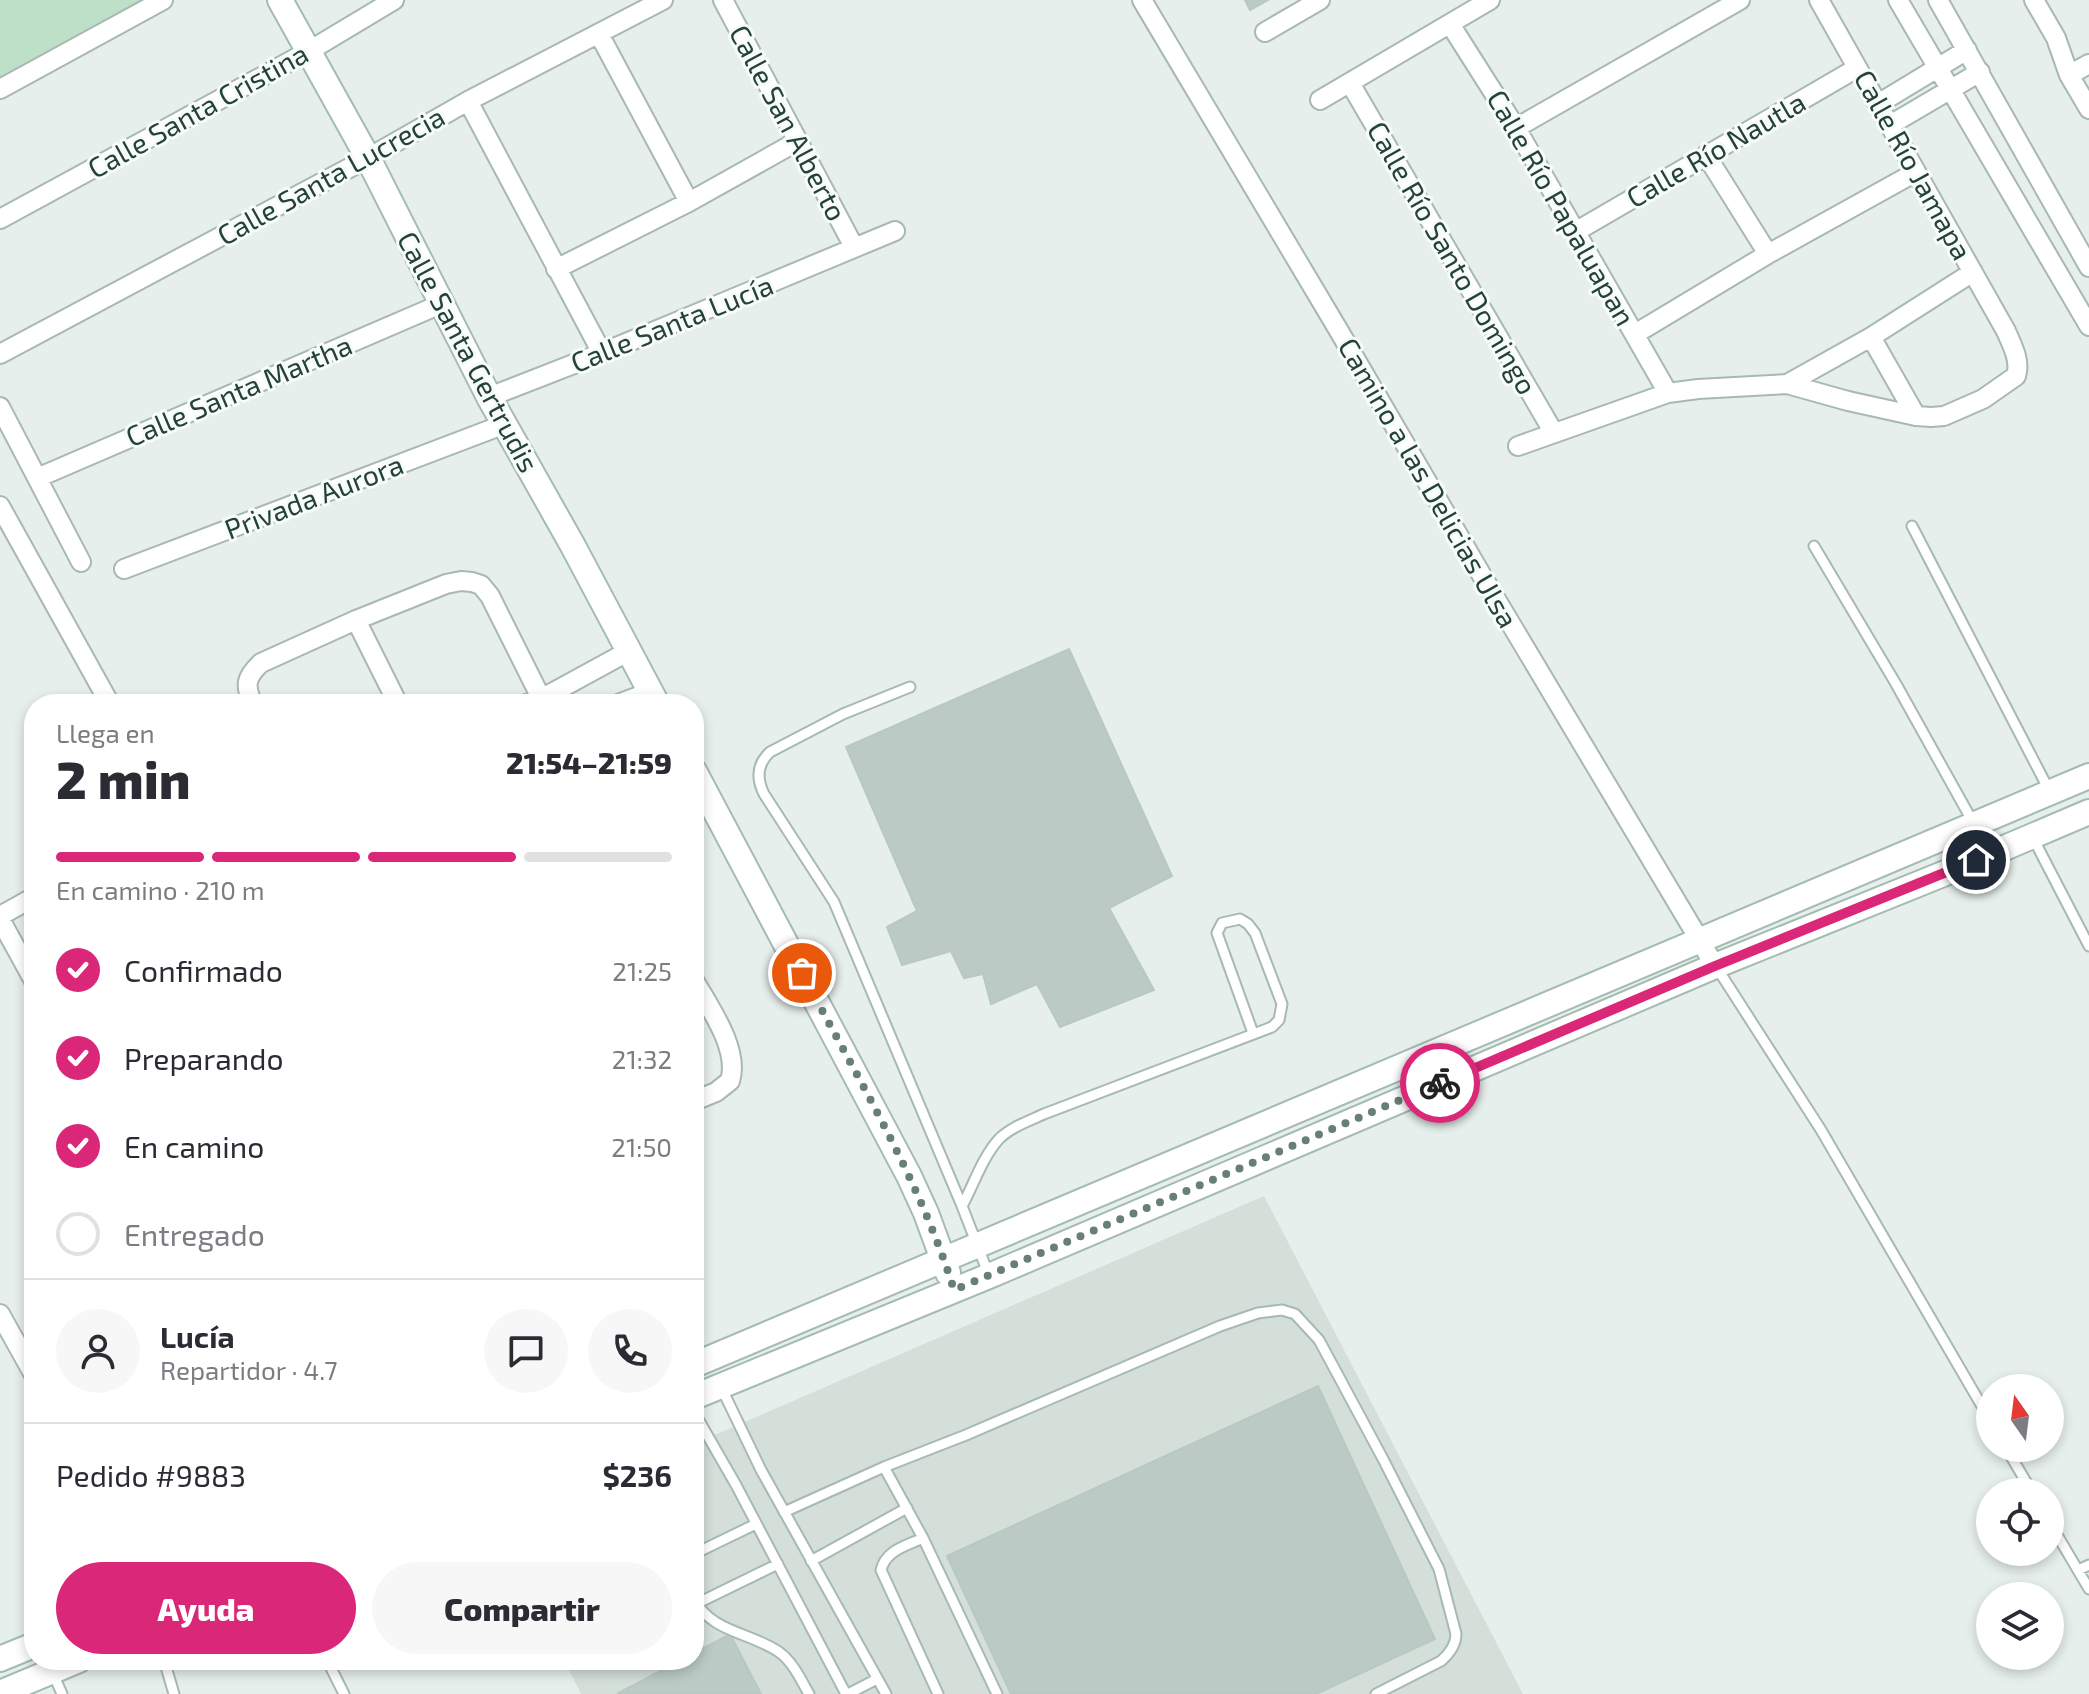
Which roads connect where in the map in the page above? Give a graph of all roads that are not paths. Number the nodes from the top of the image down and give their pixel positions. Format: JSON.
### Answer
{"nodes":[{"id":1,"x":163,"y":0,"type":"edge"},
{"id":2,"x":280,"y":0,"type":"edge"},
{"id":3,"x":393,"y":0,"type":"edge"},
{"id":4,"x":663,"y":0,"type":"edge"},
{"id":5,"x":723,"y":0,"type":"edge"},
{"id":6,"x":1142,"y":0,"type":"edge"},
{"id":7,"x":1320,"y":0,"type":"edge"},
{"id":8,"x":1490,"y":0,"type":"edge"},
{"id":9,"x":1740,"y":0,"type":"edge"},
{"id":10,"x":1819,"y":0,"type":"edge"},
{"id":11,"x":1898,"y":0,"type":"edge"},
{"id":12,"x":1938,"y":0,"type":"edge"},
{"id":13,"x":2034,"y":0,"type":"edge"},
{"id":14,"x":1450,"y":24,"type":"junction"},
{"id":15,"x":1265,"y":32,"type":"dead end"},
{"id":16,"x":599,"y":34,"type":"junction"},
{"id":17,"x":1967,"y":50,"type":"junction"},
{"id":18,"x":309,"y":51,"type":"junction"},
{"id":19,"x":2089,"y":64,"type":"edge"},
{"id":20,"x":1857,"y":68,"type":"junction"},
{"id":21,"x":1938,"y":68,"type":"junction"},
{"id":22,"x":1980,"y":72,"type":"junction"},
{"id":23,"x":2069,"y":75,"type":"junction"},
{"id":24,"x":1350,"y":83,"type":"junction"},
{"id":25,"x":0,"y":89,"type":"edge"},
{"id":26,"x":1951,"y":90,"type":"junction"},
{"id":27,"x":1320,"y":100,"type":"dead end"},
{"id":28,"x":468,"y":101,"type":"junction"},
{"id":29,"x":1878,"y":104,"type":"junction"},
{"id":30,"x":2089,"y":109,"type":"edge"},
{"id":31,"x":1890,"y":125,"type":"junction"},
{"id":32,"x":1516,"y":128,"type":"junction"},
{"id":33,"x":798,"y":141,"type":"junction"},
{"id":34,"x":1706,"y":155,"type":"junction"},
{"id":35,"x":368,"y":158,"type":"junction"},
{"id":36,"x":1916,"y":172,"type":"junction"},
{"id":37,"x":689,"y":202,"type":"junction"},
{"id":38,"x":0,"y":219,"type":"edge"},
{"id":39,"x":895,"y":231,"type":"dead end"},
{"id":40,"x":1575,"y":232,"type":"junction"},
{"id":41,"x":854,"y":247,"type":"junction"},
{"id":42,"x":1768,"y":254,"type":"junction"},
{"id":43,"x":2089,"y":267,"type":"edge"},
{"id":44,"x":556,"y":269,"type":"junction"},
{"id":45,"x":1973,"y":272,"type":"junction"},
{"id":46,"x":441,"y":304,"type":"junction"},
{"id":47,"x":2089,"y":326,"type":"edge"},
{"id":48,"x":1635,"y":334,"type":"junction"},
{"id":49,"x":1871,"y":337,"type":"junction"},
{"id":50,"x":602,"y":353,"type":"junction"},
{"id":51,"x":0,"y":354,"type":"edge"},
{"id":52,"x":1787,"y":384,"type":"junction"},
{"id":53,"x":1668,"y":393,"type":"junction"},
{"id":54,"x":489,"y":397,"type":"junction"},
{"id":55,"x":0,"y":407,"type":"edge"},
{"id":56,"x":1916,"y":416,"type":"junction"},
{"id":57,"x":505,"y":424,"type":"junction"},
{"id":58,"x":1554,"y":433,"type":"junction"},
{"id":59,"x":1518,"y":446,"type":"dead end"},
{"id":60,"x":37,"y":478,"type":"junction"},
{"id":61,"x":0,"y":506,"type":"edge"},
{"id":62,"x":1912,"y":526,"type":"dead end"},
{"id":63,"x":1814,"y":546,"type":"dead end"},
{"id":64,"x":81,"y":562,"type":"dead end"},
{"id":65,"x":124,"y":569,"type":"dead end"},
{"id":66,"x":356,"y":620,"type":"junction"},
{"id":67,"x":629,"y":651,"type":"junction"},
{"id":68,"x":910,"y":687,"type":"dead end"},
{"id":69,"x":104,"y":694,"type":"edge"},
{"id":70,"x":249,"y":694,"type":"edge"},
{"id":71,"x":393,"y":694,"type":"edge"},
{"id":72,"x":533,"y":694,"type":"edge"},
{"id":73,"x":551,"y":694,"type":"edge"},
{"id":74,"x":651,"y":694,"type":"edge"},
{"id":75,"x":2089,"y":776,"type":"edge"},
{"id":76,"x":704,"y":790,"type":"edge"},
{"id":77,"x":2050,"y":792,"type":"junction"},
{"id":78,"x":2089,"y":812,"type":"edge"},
{"id":79,"x":1974,"y":824,"type":"junction"},
{"id":80,"x":2032,"y":836,"type":"junction"},
{"id":81,"x":24,"y":903,"type":"edge"},
{"id":82,"x":0,"y":917,"type":"edge"},
{"id":83,"x":1699,"y":941,"type":"junction"},
{"id":84,"x":2089,"y":946,"type":"edge"},
{"id":85,"x":24,"y":962,"type":"edge"},
{"id":86,"x":1715,"y":966,"type":"junction"},
{"id":87,"x":704,"y":999,"type":"edge"},
{"id":88,"x":1253,"y":1033,"type":"junction"},
{"id":89,"x":704,"y":1097,"type":"edge"},
{"id":90,"x":962,"y":1206,"type":"junction"},
{"id":91,"x":977,"y":1247,"type":"junction"},
{"id":92,"x":944,"y":1259,"type":"junction"},
{"id":93,"x":989,"y":1276,"type":"junction"},
{"id":94,"x":954,"y":1290,"type":"junction"},
{"id":95,"x":0,"y":1314,"type":"edge"},
{"id":96,"x":24,"y":1357,"type":"edge"},
{"id":97,"x":704,"y":1361,"type":"edge"},
{"id":98,"x":720,"y":1386,"type":"junction"},
{"id":99,"x":704,"y":1393,"type":"edge"},
{"id":100,"x":1976,"y":1396,"type":"edge"},
{"id":101,"x":704,"y":1430,"type":"edge"},
{"id":102,"x":884,"y":1467,"type":"junction"},
{"id":103,"x":907,"y":1508,"type":"junction"},
{"id":104,"x":784,"y":1512,"type":"junction"},
{"id":105,"x":756,"y":1524,"type":"junction"},
{"id":106,"x":923,"y":1538,"type":"junction"},
{"id":107,"x":2064,"y":1546,"type":"edge"},
{"id":108,"x":704,"y":1549,"type":"edge"},
{"id":109,"x":811,"y":1561,"type":"junction"},
{"id":110,"x":778,"y":1564,"type":"junction"},
{"id":111,"x":2089,"y":1565,"type":"edge"},
{"id":112,"x":2078,"y":1570,"type":"junction"},
{"id":113,"x":2089,"y":1589,"type":"edge"},
{"id":114,"x":704,"y":1599,"type":"edge"},
{"id":115,"x":704,"y":1614,"type":"edge"},
{"id":116,"x":24,"y":1649,"type":"edge"},
{"id":117,"x":0,"y":1659,"type":"edge"},
{"id":118,"x":167,"y":1670,"type":"edge"},
{"id":119,"x":332,"y":1670,"type":"edge"},
{"id":120,"x":52,"y":1671,"type":"joint"},
{"id":121,"x":877,"y":1679,"type":"junction"},
{"id":122,"x":0,"y":1693,"type":"edge"},
{"id":123,"x":62,"y":1694,"type":"edge"},
{"id":124,"x":174,"y":1694,"type":"edge"},
{"id":125,"x":344,"y":1694,"type":"edge"},
{"id":126,"x":809,"y":1694,"type":"edge"},
{"id":127,"x":847,"y":1694,"type":"edge"},
{"id":128,"x":886,"y":1694,"type":"edge"},
{"id":129,"x":938,"y":1694,"type":"edge"},
{"id":130,"x":997,"y":1694,"type":"edge"},
{"id":131,"x":1376,"y":1694,"type":"edge"}],
"edges":[{"from":1,"to":25,"type":"street"},
{"from":2,"to":18,"type":"main road","name":"Calle Santa Gertrudis"},
{"from":3,"to":18,"type":"street","name":"Calle Santa Cristina"},
{"from":4,"to":16,"type":"street","name":"Calle Santa Lucrecia"},
{"from":5,"to":33,"type":"street","name":"Calle San Alberto"},
{"from":6,"to":83,"type":"street","name":"Camino a las Delicias Ulsa"},
{"from":7,"to":15,"type":"street"},
{"from":8,"to":14,"type":"street"},
{"from":9,"to":32,"type":"street"},
{"from":10,"to":20,"type":"street","name":"Calle Río Jamapa"},
{"from":11,"to":21,"type":"street"},
{"from":12,"to":17,"type":"street"},
{"from":13,"to":23,"type":"street"},
{"from":14,"to":24,"type":"street"},
{"from":14,"to":32,"type":"street","name":"Calle Río Papaluapan"},
{"from":16,"to":28,"type":"street","name":"Calle Santa Lucrecia"},
{"from":16,"to":37,"type":"street"},
{"from":17,"to":21,"type":"street"},
{"from":17,"to":22,"type":"street"},
{"from":18,"to":35,"type":"main road","name":"Calle Santa Gertrudis"},
{"from":18,"to":38,"type":"street","name":"Calle Santa Cristina"},
{"from":19,"to":23,"type":"street"},
{"from":20,"to":29,"type":"street","name":"Calle Río Jamapa"},
{"from":20,"to":34,"type":"street","name":"Calle Río Nautla"},
{"from":21,"to":26,"type":"street"},
{"from":21,"to":29,"type":"street"},
{"from":22,"to":26,"type":"street"},
{"from":22,"to":43,"type":"street"},
{"from":23,"to":30,"type":"street"},
{"from":24,"to":27,"type":"street"},
{"from":24,"to":58,"type":"street","name":"Calle Río Santo Domingo"},
{"from":26,"to":31,"type":"street"},
{"from":26,"to":47,"type":"street"},
{"from":28,"to":35,"type":"street","name":"Calle Santa Lucrecia"},
{"from":28,"to":44,"type":"street"},
{"from":29,"to":31,"type":"street","name":"Calle Río Jamapa"},
{"from":31,"to":36,"type":"street","name":"Calle Río Jamapa"},
{"from":32,"to":40,"type":"street","name":"Calle Río Papaluapan"},
{"from":33,"to":37,"type":"street"},
{"from":33,"to":41,"type":"street","name":"Calle San Alberto"},
{"from":34,"to":40,"type":"street","name":"Calle Río Nautla"},
{"from":34,"to":42,"type":"street"},
{"from":35,"to":46,"type":"main road","name":"Calle Santa Gertrudis"},
{"from":35,"to":51,"type":"street","name":"Calle Santa Lucrecia"},
{"from":36,"to":42,"type":"street"},
{"from":36,"to":45,"type":"street","name":"Calle Río Jamapa"},
{"from":37,"to":44,"type":"street"},
{"from":39,"to":41,"type":"street","name":"Calle Santa Lucía"},
{"from":40,"to":48,"type":"street","name":"Calle Río Papaluapan"},
{"from":41,"to":50,"type":"street","name":"Calle Santa Lucía"},
{"from":42,"to":48,"type":"street"},
{"from":44,"to":50,"type":"street"},
{"from":45,"to":49,"type":"street"},
{"from":45,"to":56,"type":"street","name":"Calle Río Jamapa"},
{"from":46,"to":54,"type":"main road","name":"Calle Santa Gertrudis"},
{"from":46,"to":60,"type":"street","name":"Calle Santa Martha"},
{"from":48,"to":53,"type":"street","name":"Calle Río Papaluapan"},
{"from":49,"to":52,"type":"street"},
{"from":49,"to":56,"type":"street"},
{"from":50,"to":54,"type":"street","name":"Calle Santa Lucía"},
{"from":52,"to":53,"type":"street"},
{"from":52,"to":56,"type":"street","name":"Calle Río Jamapa"},
{"from":53,"to":58,"type":"street"},
{"from":54,"to":57,"type":"main road","name":"Calle Santa Gertrudis"},
{"from":55,"to":60,"type":"street"},
{"from":57,"to":65,"type":"street","name":"Privada Aurora"},
{"from":57,"to":67,"type":"main road","name":"Calle Santa Gertrudis"},
{"from":58,"to":59,"type":"street"},
{"from":60,"to":64,"type":"street"},
{"from":61,"to":69,"type":"street"},
{"from":62,"to":77,"type":"lane"},
{"from":63,"to":79,"type":"lane"},
{"from":66,"to":70,"type":"street"},
{"from":66,"to":71,"type":"street"},
{"from":66,"to":72,"type":"street"},
{"from":67,"to":73,"type":"street"},
{"from":67,"to":74,"type":"main road","name":"Calle Santa Gertrudis"},
{"from":68,"to":90,"type":"lane"},
{"from":75,"to":77,"type":"main road"},
{"from":76,"to":92,"type":"main road"},
{"from":77,"to":79,"type":"main road"},
{"from":78,"to":80,"type":"main road"},
{"from":79,"to":83,"type":"main road"},
{"from":80,"to":84,"type":"lane"},
{"from":80,"to":86,"type":"main road"},
{"from":81,"to":82,"type":"street"},
{"from":82,"to":85,"type":"street"},
{"from":83,"to":86,"type":"street","name":"Camino a las Delicias Ulsa"},
{"from":83,"to":91,"type":"main road"},
{"from":86,"to":93,"type":"main road"},
{"from":86,"to":100,"type":"lane"},
{"from":87,"to":89,"type":"street"},
{"from":88,"to":88,"type":"lane"},
{"from":88,"to":90,"type":"lane"},
{"from":90,"to":91,"type":"lane"},
{"from":91,"to":92,"type":"main road"},
{"from":91,"to":93,"type":"lane"},
{"from":92,"to":94,"type":"main road"},
{"from":92,"to":97,"type":"main road"},
{"from":93,"to":94,"type":"main road"},
{"from":94,"to":98,"type":"main road"},
{"from":95,"to":96,"type":"street"},
{"from":98,"to":99,"type":"main road"},
{"from":98,"to":104,"type":"lane"},
{"from":101,"to":105,"type":"lane"},
{"from":102,"to":103,"type":"lane"},
{"from":102,"to":104,"type":"lane"},
{"from":102,"to":131,"type":"lane"},
{"from":103,"to":106,"type":"lane"},
{"from":103,"to":109,"type":"lane"},
{"from":104,"to":109,"type":"lane"},
{"from":105,"to":108,"type":"lane"},
{"from":105,"to":110,"type":"lane"},
{"from":106,"to":129,"type":"lane"},
{"from":106,"to":130,"type":"lane"},
{"from":107,"to":112,"type":"lane"},
{"from":109,"to":121,"type":"lane"},
{"from":110,"to":114,"type":"lane"},
{"from":110,"to":127,"type":"lane"},
{"from":111,"to":112,"type":"lane"},
{"from":112,"to":113,"type":"lane"},
{"from":115,"to":126,"type":"lane"},
{"from":116,"to":117,"type":"main road"},
{"from":118,"to":124,"type":"lane"},
{"from":119,"to":125,"type":"lane"},
{"from":120,"to":122,"type":"main road"},
{"from":120,"to":123,"type":"lane"},
{"from":121,"to":127,"type":"lane"},
{"from":121,"to":128,"type":"lane"}]}
